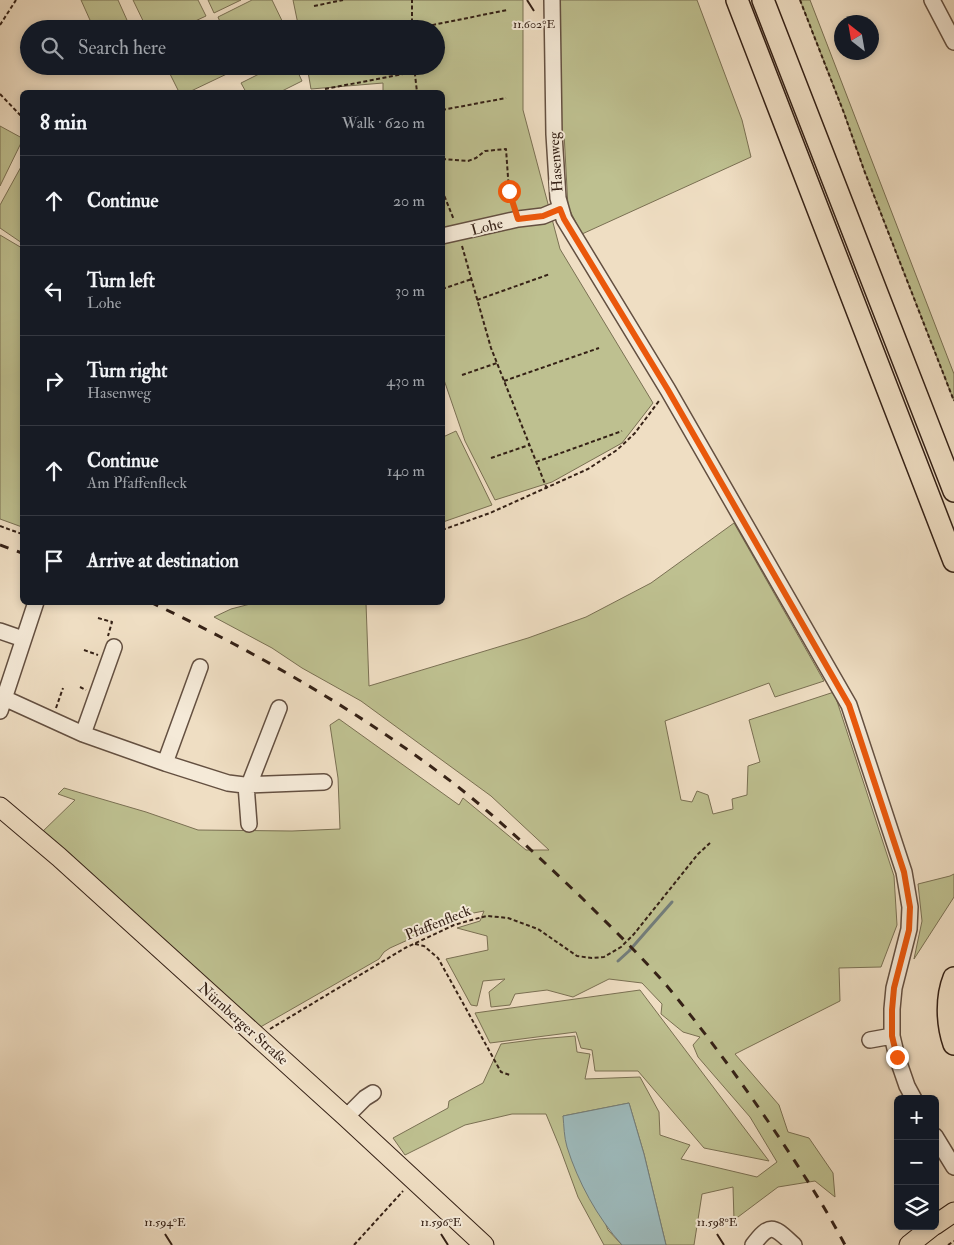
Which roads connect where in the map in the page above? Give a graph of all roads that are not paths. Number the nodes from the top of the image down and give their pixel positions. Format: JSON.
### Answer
{"nodes":[{"id":1,"x":552,"y":0,"type":"edge"},
{"id":2,"x":737,"y":0,"type":"edge"},
{"id":3,"x":763,"y":0,"type":"edge"},
{"id":4,"x":932,"y":0,"type":"edge"},
{"id":5,"x":954,"y":42,"type":"edge"},
{"id":6,"x":560,"y":209,"type":"junction"},
{"id":7,"x":445,"y":236,"type":"edge"},
{"id":8,"x":954,"y":491,"type":"edge"},
{"id":9,"x":954,"y":561,"type":"edge"},
{"id":10,"x":35,"y":605,"type":"edge"},
{"id":11,"x":0,"y":631,"type":"edge"},
{"id":12,"x":23,"y":639,"type":"junction"},
{"id":13,"x":114,"y":647,"type":"road end"},
{"id":14,"x":200,"y":667,"type":"dead end"},
{"id":15,"x":2,"y":704,"type":"edge"},
{"id":16,"x":279,"y":708,"type":"dead end"},
{"id":17,"x":83,"y":734,"type":"junction"},
{"id":18,"x":165,"y":763,"type":"junction"},
{"id":19,"x":324,"y":782,"type":"dead end"},
{"id":20,"x":248,"y":785,"type":"junction"},
{"id":21,"x":0,"y":807,"type":"edge"},
{"id":22,"x":249,"y":824,"type":"dead end"},
{"id":23,"x":954,"y":978,"type":"edge"},
{"id":24,"x":892,"y":1036,"type":"junction"},
{"id":25,"x":870,"y":1040,"type":"dead end"},
{"id":26,"x":954,"y":1044,"type":"edge"},
{"id":27,"x":373,"y":1093,"type":"dead end"},
{"id":28,"x":912,"y":1095,"type":"edge"},
{"id":29,"x":346,"y":1118,"type":"junction"},
{"id":30,"x":937,"y":1140,"type":"edge"},
{"id":31,"x":954,"y":1167,"type":"edge"},
{"id":32,"x":954,"y":1212,"type":"edge"},
{"id":33,"x":939,"y":1222,"type":"edge"},
{"id":34,"x":928,"y":1230,"type":"edge"},
{"id":35,"x":484,"y":1245,"type":"edge"},
{"id":36,"x":753,"y":1245,"type":"edge"},
{"id":37,"x":794,"y":1245,"type":"edge"},
{"id":38,"x":909,"y":1245,"type":"edge"}],
"edges":[{"from":1,"to":6,"type":"street","name":"Hasenweg"},
{"from":2,"to":9,"type":"highway"},
{"from":3,"to":8,"type":"highway"},
{"from":4,"to":5,"type":"street"},
{"from":6,"to":7,"type":"street","name":"Lohe"},
{"from":6,"to":24,"type":"street","name":"Hasenweg"},
{"from":10,"to":12,"type":"street"},
{"from":11,"to":12,"type":"street"},
{"from":12,"to":15,"type":"street"},
{"from":13,"to":17,"type":"street"},
{"from":14,"to":18,"type":"street"},
{"from":15,"to":17,"type":"street"},
{"from":16,"to":20,"type":"street"},
{"from":17,"to":18,"type":"street"},
{"from":18,"to":20,"type":"street"},
{"from":19,"to":20,"type":"street"},
{"from":20,"to":22,"type":"street"},
{"from":21,"to":29,"type":"main road","name":"Nürnberger Straße"},
{"from":23,"to":26,"type":"highway"},
{"from":24,"to":25,"type":"street"},
{"from":24,"to":28,"type":"street","name":"Hasenweg"},
{"from":27,"to":29,"type":"street"},
{"from":29,"to":35,"type":"main road","name":"Nürnberger Straße"},
{"from":30,"to":31,"type":"street"},
{"from":32,"to":33,"type":"main road"},
{"from":34,"to":38,"type":"main road"},
{"from":36,"to":37,"type":"street"}]}
